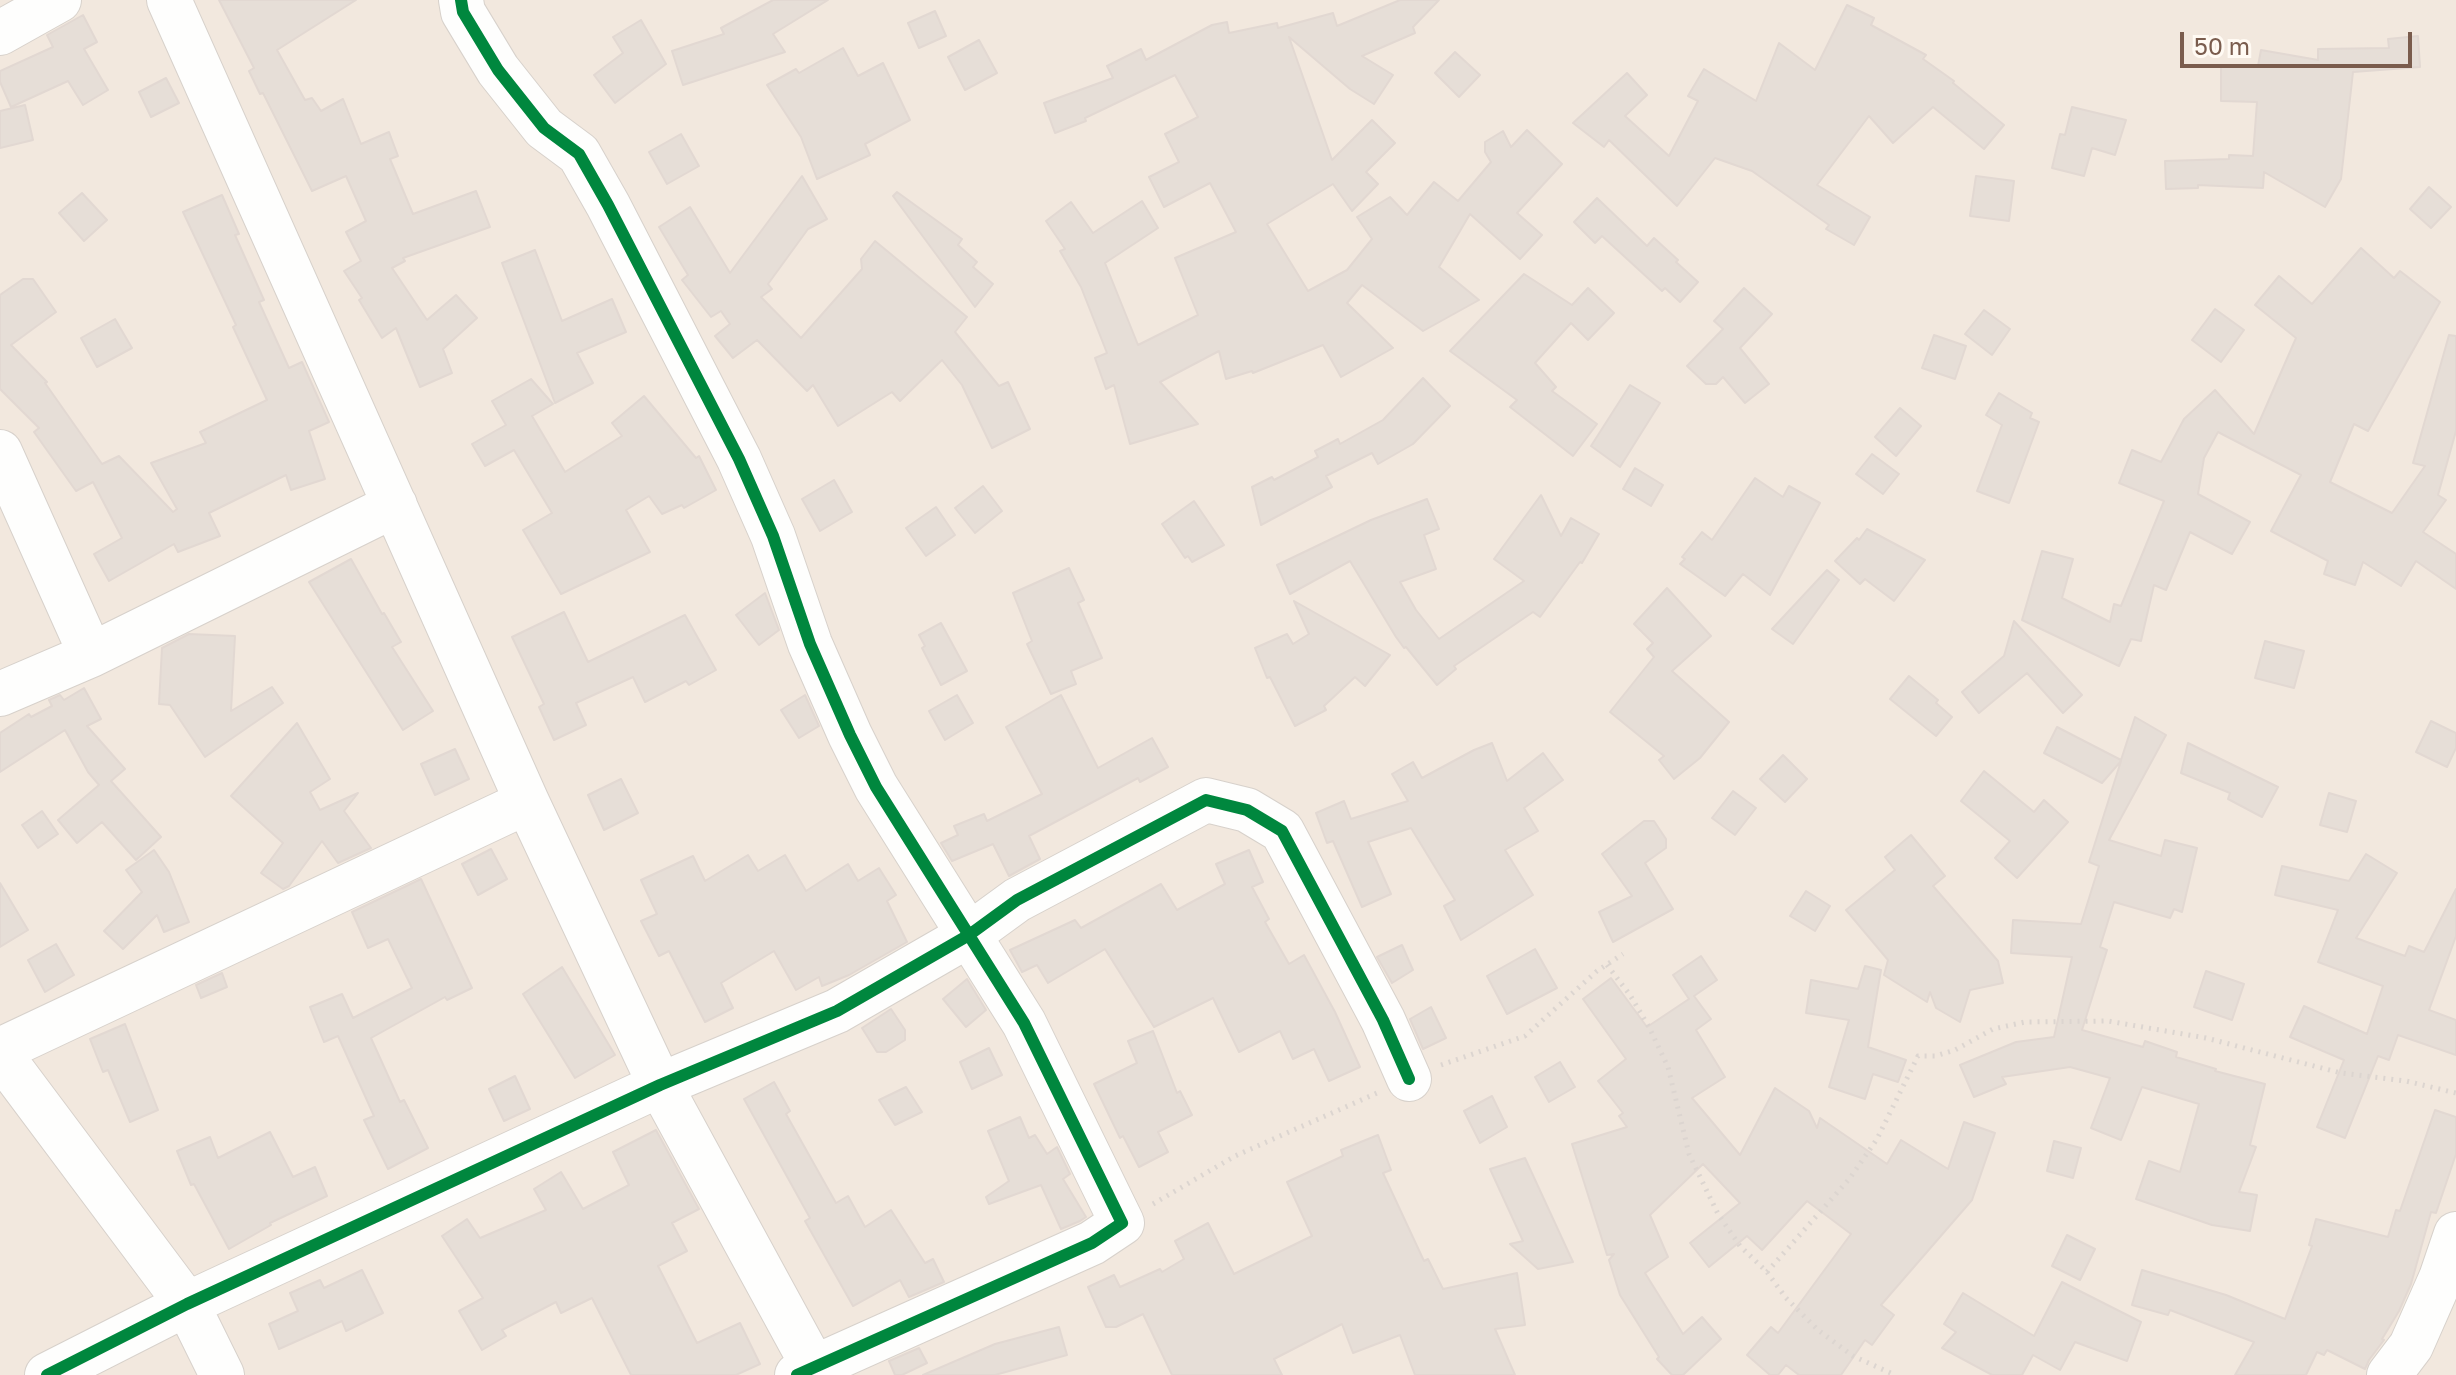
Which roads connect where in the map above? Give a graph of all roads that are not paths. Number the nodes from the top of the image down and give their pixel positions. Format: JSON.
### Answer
{"nodes":[{"id":1,"x":59,"y":0,"type":"edge"},
{"id":2,"x":169,"y":0,"type":"edge"},
{"id":3,"x":461,"y":0,"type":"edge"},
{"id":4,"x":0,"y":33,"type":"edge"},
{"id":5,"x":0,"y":452,"type":"edge"},
{"id":6,"x":395,"y":505,"type":"junction"},
{"id":7,"x":91,"y":655,"type":"junction"},
{"id":8,"x":0,"y":694,"type":"edge"},
{"id":9,"x":527,"y":802,"type":"junction"},
{"id":10,"x":969,"y":935,"type":"junction"},
{"id":11,"x":0,"y":1052,"type":"edge"},
{"id":12,"x":1409,"y":1079,"type":"dead end"},
{"id":13,"x":660,"y":1085,"type":"junction"},
{"id":14,"x":2456,"y":1234,"type":"edge"},
{"id":15,"x":187,"y":1304,"type":"junction"},
{"id":16,"x":810,"y":1372,"type":"edge"},
{"id":17,"x":47,"y":1375,"type":"edge"},
{"id":18,"x":222,"y":1375,"type":"edge"},
{"id":19,"x":2389,"y":1375,"type":"edge"}],
"edges":[{"from":1,"to":4,"type":"street"},
{"from":2,"to":6,"type":"street"},
{"from":3,"to":10,"type":"street"},
{"from":5,"to":7,"type":"street"},
{"from":6,"to":7,"type":"street"},
{"from":6,"to":9,"type":"street"},
{"from":7,"to":8,"type":"street"},
{"from":9,"to":11,"type":"street"},
{"from":9,"to":13,"type":"street"},
{"from":10,"to":12,"type":"street"},
{"from":10,"to":13,"type":"street"},
{"from":10,"to":16,"type":"street"},
{"from":11,"to":15,"type":"street"},
{"from":13,"to":15,"type":"street"},
{"from":13,"to":16,"type":"street"},
{"from":14,"to":19,"type":"street"},
{"from":15,"to":17,"type":"street"},
{"from":15,"to":18,"type":"street"}]}
